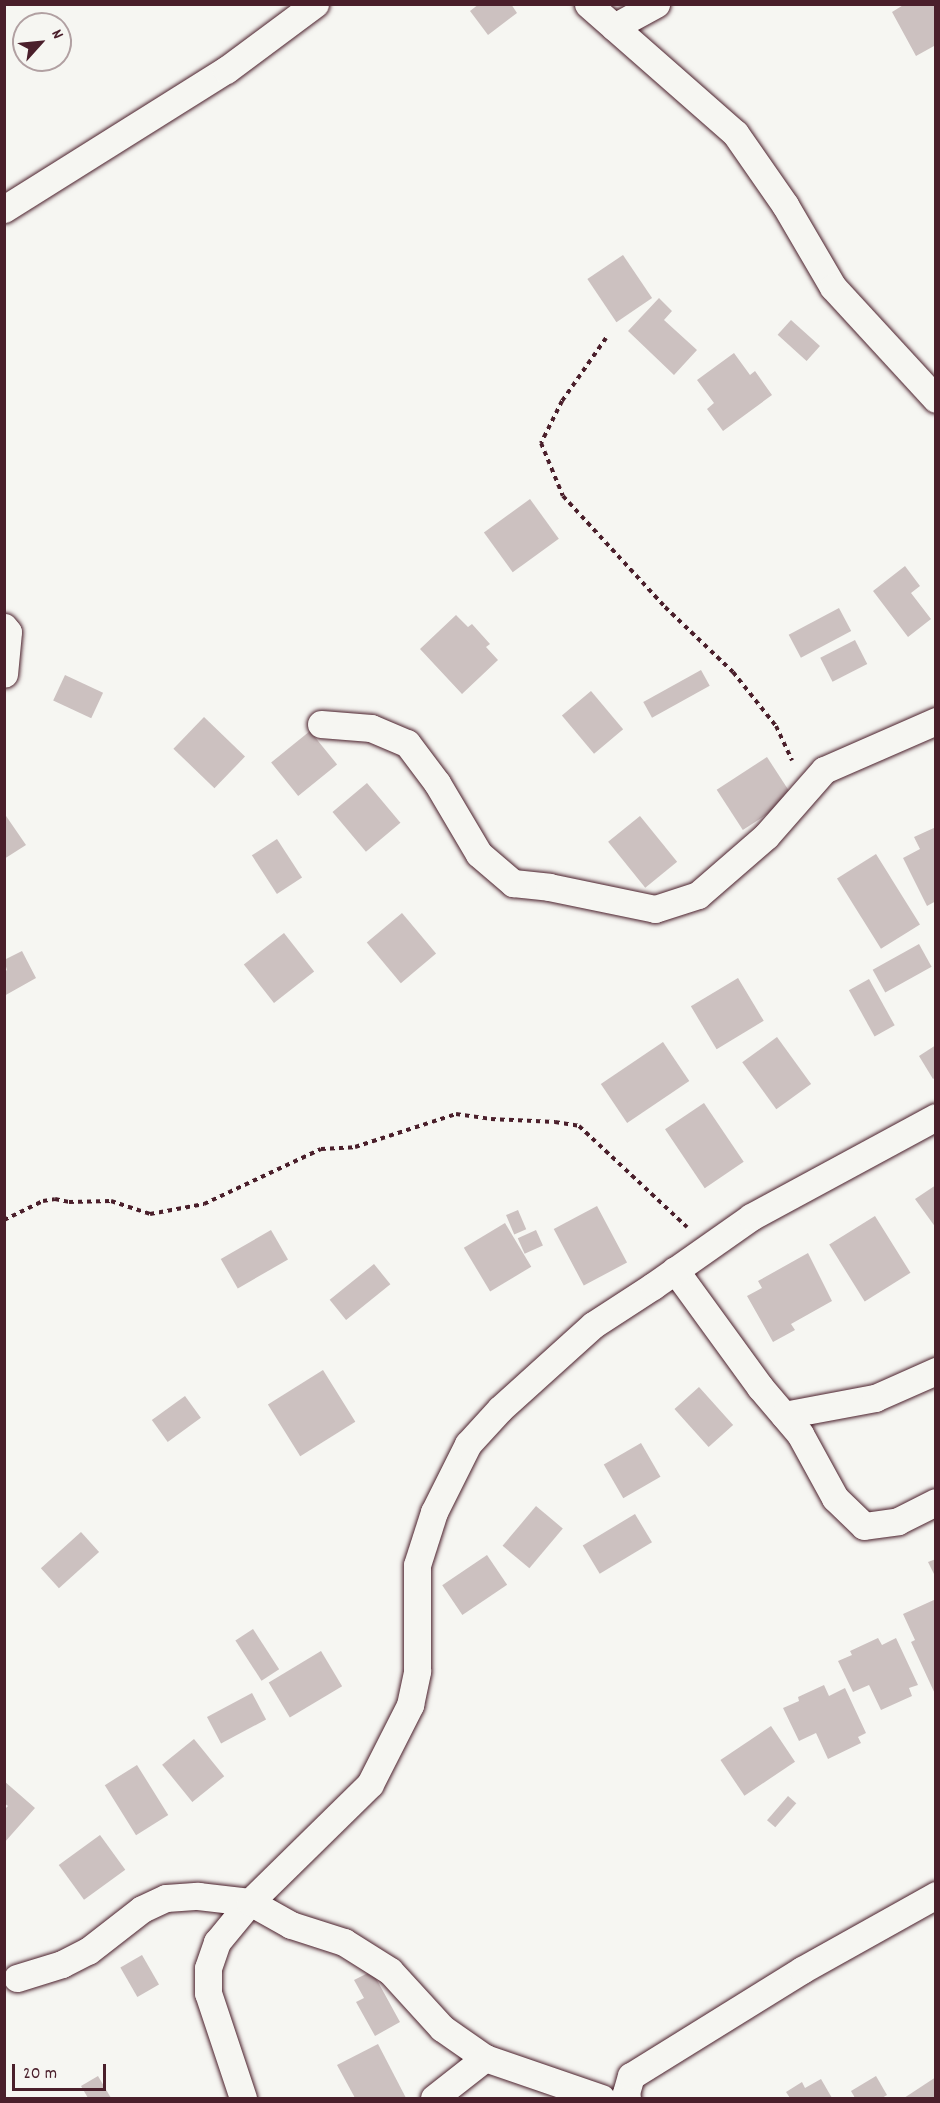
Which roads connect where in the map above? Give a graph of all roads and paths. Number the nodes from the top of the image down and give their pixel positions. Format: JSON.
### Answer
{"nodes":[{"id":1,"x":315,"y":4,"type":"edge"},
{"id":2,"x":588,"y":4,"type":"edge"},
{"id":3,"x":656,"y":4,"type":"edge"},
{"id":4,"x":614,"y":27,"type":"junction"},
{"id":5,"x":4,"y":209,"type":"edge"},
{"id":6,"x":606,"y":339,"type":"dead end"},
{"id":7,"x":936,"y":399,"type":"edge"},
{"id":8,"x":4,"y":627,"type":"edge"},
{"id":9,"x":4,"y":674,"type":"edge"},
{"id":10,"x":936,"y":721,"type":"edge"},
{"id":11,"x":321,"y":724,"type":"dead end"},
{"id":12,"x":807,"y":793,"type":"junction"},
{"id":13,"x":936,"y":1117,"type":"edge"},
{"id":14,"x":4,"y":1220,"type":"edge"},
{"id":15,"x":712,"y":1245,"type":"junction"},
{"id":16,"x":675,"y":1270,"type":"junction"},
{"id":17,"x":936,"y":1371,"type":"edge"},
{"id":18,"x":784,"y":1415,"type":"junction"},
{"id":19,"x":936,"y":1502,"type":"edge"},
{"id":20,"x":936,"y":1895,"type":"edge"},
{"id":21,"x":250,"y":1902,"type":"junction"},
{"id":22,"x":17,"y":1978,"type":"dead end"},
{"id":23,"x":485,"y":2058,"type":"junction"},
{"id":24,"x":243,"y":2098,"type":"edge"},
{"id":25,"x":434,"y":2098,"type":"edge"},
{"id":26,"x":601,"y":2098,"type":"edge"},
{"id":27,"x":627,"y":2098,"type":"edge"}],
"edges":[{"from":1,"to":5,"type":"street"},
{"from":2,"to":4,"type":"street"},
{"from":3,"to":4,"type":"street"},
{"from":4,"to":7,"type":"street"},
{"from":6,"to":12,"type":"path"},
{"from":8,"to":9,"type":"street"},
{"from":10,"to":12,"type":"street"},
{"from":11,"to":12,"type":"street"},
{"from":13,"to":15,"type":"street"},
{"from":14,"to":15,"type":"path"},
{"from":15,"to":16,"type":"street"},
{"from":16,"to":18,"type":"street"},
{"from":16,"to":21,"type":"street"},
{"from":17,"to":18,"type":"street"},
{"from":18,"to":19,"type":"street"},
{"from":20,"to":27,"type":"street"},
{"from":21,"to":22,"type":"street"},
{"from":21,"to":23,"type":"street"},
{"from":21,"to":24,"type":"street"},
{"from":23,"to":25,"type":"street"},
{"from":23,"to":26,"type":"street"}]}
